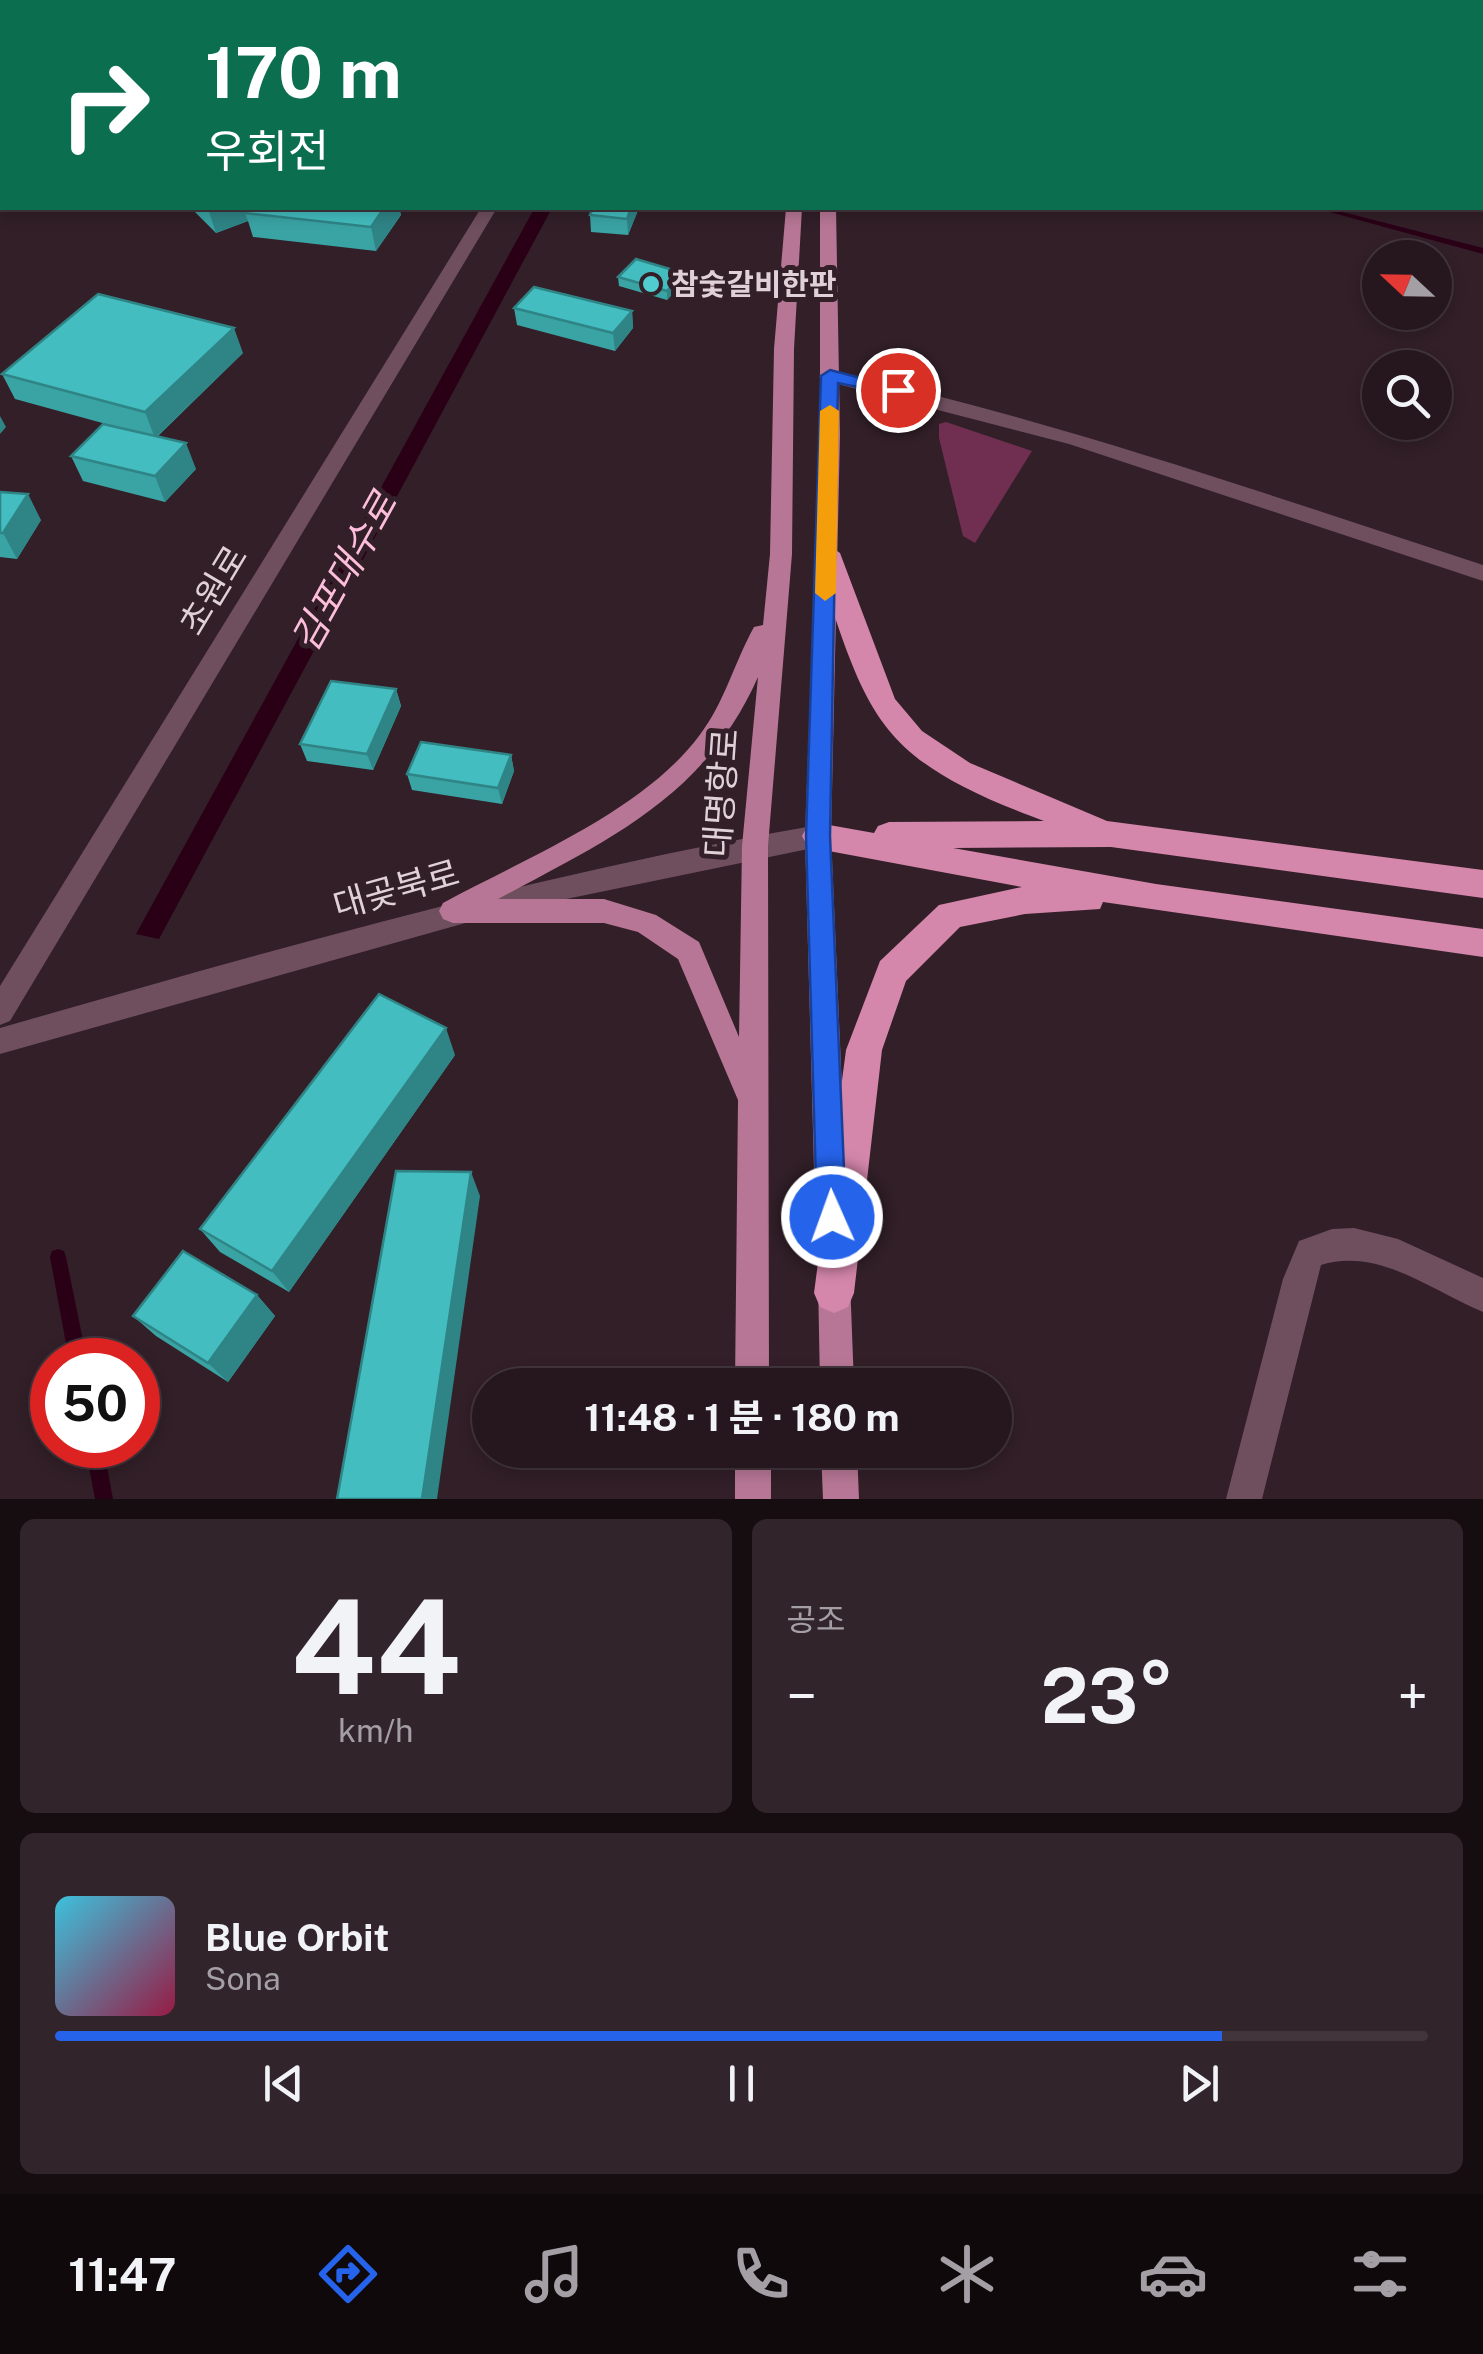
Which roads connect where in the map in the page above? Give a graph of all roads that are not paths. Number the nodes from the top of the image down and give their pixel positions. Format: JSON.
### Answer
{"nodes":[{"id":1,"x":488,"y":210,"type":"edge"},
{"id":2,"x":794,"y":210,"type":"edge"},
{"id":3,"x":828,"y":210,"type":"edge"},
{"id":4,"x":830,"y":376,"type":"junction"},
{"id":5,"x":826,"y":553,"type":"junction"},
{"id":6,"x":781,"y":554,"type":"junction"},
{"id":7,"x":1483,"y":574,"type":"edge"},
{"id":8,"x":1111,"y":834,"type":"junction"},
{"id":9,"x":818,"y":836,"type":"junction"},
{"id":10,"x":755,"y":846,"type":"junction"},
{"id":11,"x":1483,"y":884,"type":"edge"},
{"id":12,"x":1156,"y":898,"type":"junction"},
{"id":13,"x":454,"y":911,"type":"junction"},
{"id":14,"x":1483,"y":943,"type":"edge"},
{"id":15,"x":0,"y":1012,"type":"edge"},
{"id":16,"x":0,"y":1041,"type":"edge"},
{"id":17,"x":752,"y":1102,"type":"junction"},
{"id":18,"x":834,"y":1293,"type":"junction"},
{"id":19,"x":1483,"y":1296,"type":"edge"},
{"id":20,"x":752,"y":1368,"type":"edge"},
{"id":21,"x":836,"y":1368,"type":"edge"},
{"id":22,"x":752,"y":1468,"type":"edge"},
{"id":23,"x":839,"y":1468,"type":"edge"},
{"id":24,"x":1245,"y":1498,"type":"edge"},
{"id":25,"x":753,"y":1499,"type":"edge"},
{"id":26,"x":840,"y":1499,"type":"edge"}],
"edges":[{"from":1,"to":15,"type":"street","name":"초원로"},
{"from":2,"to":6,"type":"main road","name":"대명항로"},
{"from":3,"to":4,"type":"main road"},
{"from":4,"to":5,"type":"main road"},
{"from":4,"to":7,"type":"street"},
{"from":5,"to":8,"type":"highway"},
{"from":5,"to":9,"type":"main road"},
{"from":6,"to":10,"type":"main road","name":"대명항로"},
{"from":6,"to":13,"type":"main road"},
{"from":8,"to":9,"type":"highway"},
{"from":8,"to":11,"type":"highway"},
{"from":9,"to":10,"type":"street","name":"대곶북로"},
{"from":9,"to":12,"type":"highway"},
{"from":9,"to":18,"type":"main road"},
{"from":10,"to":13,"type":"street","name":"대곶북로"},
{"from":10,"to":17,"type":"main road","name":"대명항로"},
{"from":12,"to":14,"type":"highway"},
{"from":12,"to":18,"type":"highway"},
{"from":13,"to":16,"type":"street","name":"대곶북로"},
{"from":13,"to":17,"type":"main road"},
{"from":17,"to":20,"type":"main road","name":"대명항로"},
{"from":18,"to":21,"type":"main road"},
{"from":19,"to":24,"type":"street"},
{"from":22,"to":25,"type":"main road"},
{"from":23,"to":26,"type":"main road"}]}
